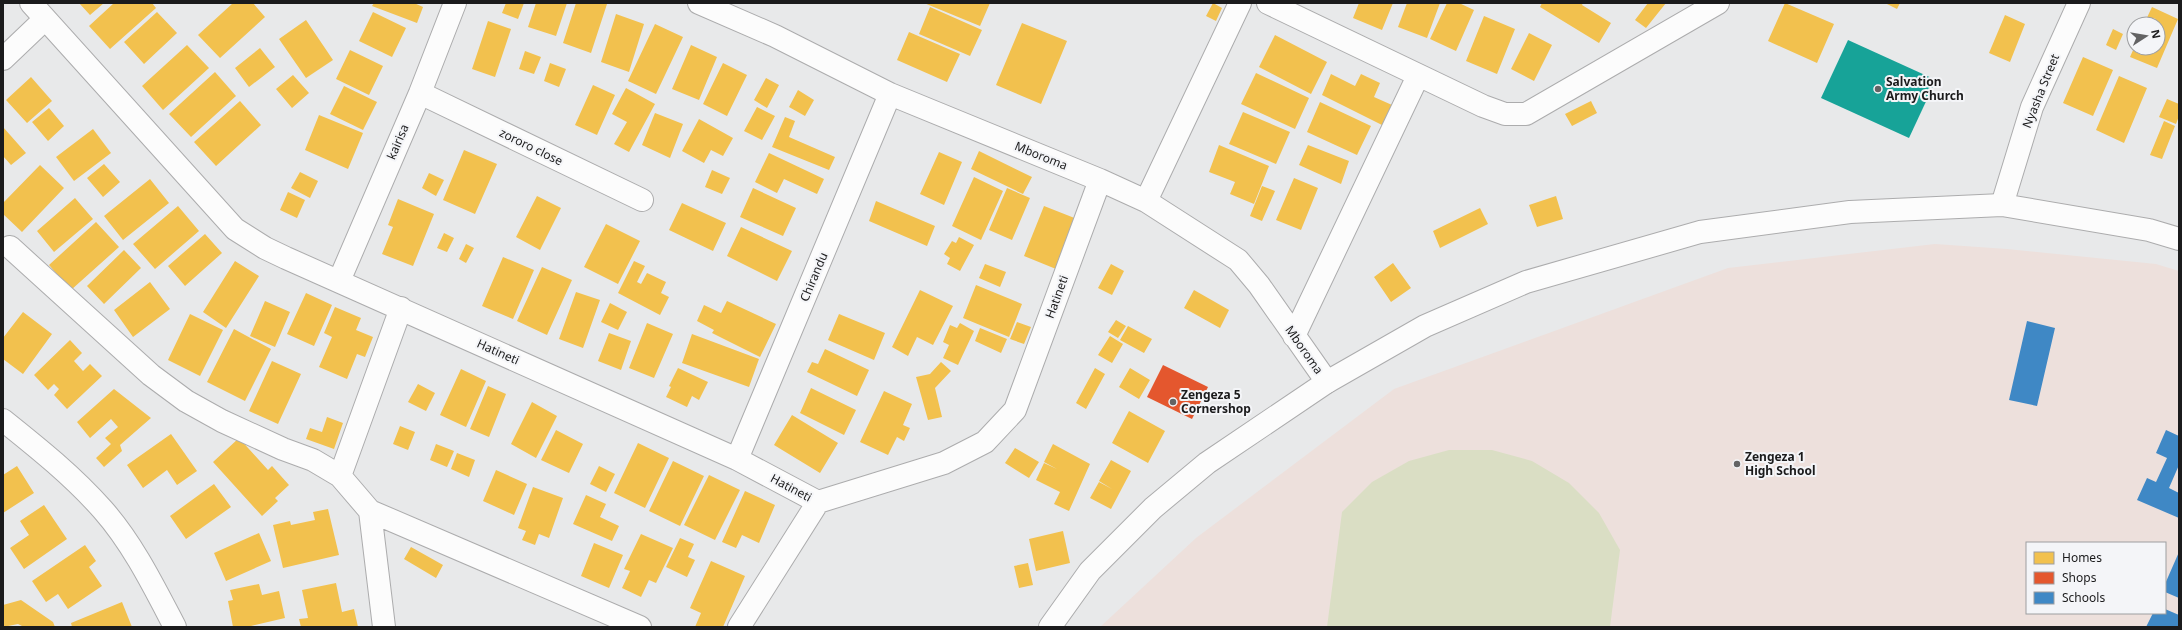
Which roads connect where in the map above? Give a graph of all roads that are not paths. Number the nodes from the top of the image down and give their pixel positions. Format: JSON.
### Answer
{"nodes":[{"id":1,"x":455,"y":3,"type":"edge"},
{"id":2,"x":699,"y":3,"type":"edge"},
{"id":3,"x":1240,"y":3,"type":"edge"},
{"id":4,"x":1268,"y":3,"type":"edge"},
{"id":5,"x":1718,"y":3,"type":"edge"},
{"id":6,"x":2079,"y":3,"type":"edge"},
{"id":7,"x":38,"y":11,"type":"edge"},
{"id":8,"x":3,"y":58,"type":"edge"},
{"id":9,"x":1418,"y":76,"type":"junction"},
{"id":10,"x":420,"y":93,"type":"junction"},
{"id":11,"x":890,"y":94,"type":"junction"},
{"id":12,"x":1100,"y":180,"type":"junction"},
{"id":13,"x":642,"y":200,"type":"dead end"},
{"id":14,"x":1146,"y":201,"type":"junction"},
{"id":15,"x":2002,"y":205,"type":"junction"},
{"id":16,"x":2179,"y":239,"type":"edge"},
{"id":17,"x":10,"y":247,"type":"dead end"},
{"id":18,"x":339,"y":281,"type":"junction"},
{"id":19,"x":401,"y":308,"type":"junction"},
{"id":20,"x":1294,"y":336,"type":"junction"},
{"id":21,"x":1327,"y":382,"type":"junction"},
{"id":22,"x":3,"y":420,"type":"edge"},
{"id":23,"x":737,"y":459,"type":"junction"},
{"id":24,"x":340,"y":476,"type":"junction"},
{"id":25,"x":818,"y":502,"type":"junction"},
{"id":26,"x":370,"y":511,"type":"junction"},
{"id":27,"x":175,"y":627,"type":"edge"},
{"id":28,"x":384,"y":627,"type":"edge"},
{"id":29,"x":640,"y":627,"type":"edge"},
{"id":30,"x":739,"y":627,"type":"edge"},
{"id":31,"x":1050,"y":627,"type":"edge"}],
"edges":[{"from":1,"to":10,"type":"street","name":"kairisa"},
{"from":2,"to":11,"type":"street","name":"Mboroma"},
{"from":3,"to":14,"type":"street"},
{"from":4,"to":9,"type":"street"},
{"from":5,"to":9,"type":"street"},
{"from":6,"to":15,"type":"street","name":"Nyasha Street"},
{"from":7,"to":8,"type":"street"},
{"from":7,"to":18,"type":"street","name":"Hatineti"},
{"from":9,"to":20,"type":"street"},
{"from":10,"to":13,"type":"street","name":"zororo close"},
{"from":10,"to":18,"type":"street","name":"kairisa"},
{"from":11,"to":12,"type":"street","name":"Mboroma"},
{"from":11,"to":23,"type":"street","name":"Chirandu"},
{"from":12,"to":14,"type":"street","name":"Mboroma"},
{"from":12,"to":25,"type":"street","name":"Hatineti"},
{"from":14,"to":20,"type":"street","name":"Mboroma"},
{"from":15,"to":16,"type":"street"},
{"from":15,"to":21,"type":"street"},
{"from":17,"to":24,"type":"street"},
{"from":18,"to":19,"type":"street","name":"Hatineti"},
{"from":19,"to":23,"type":"street","name":"Hatineti"},
{"from":19,"to":24,"type":"street"},
{"from":20,"to":21,"type":"street","name":"Mboroma"},
{"from":21,"to":31,"type":"street"},
{"from":22,"to":27,"type":"street"},
{"from":23,"to":25,"type":"street","name":"Hatineti"},
{"from":24,"to":26,"type":"street"},
{"from":25,"to":30,"type":"street"},
{"from":26,"to":28,"type":"street"},
{"from":26,"to":29,"type":"street"}]}
